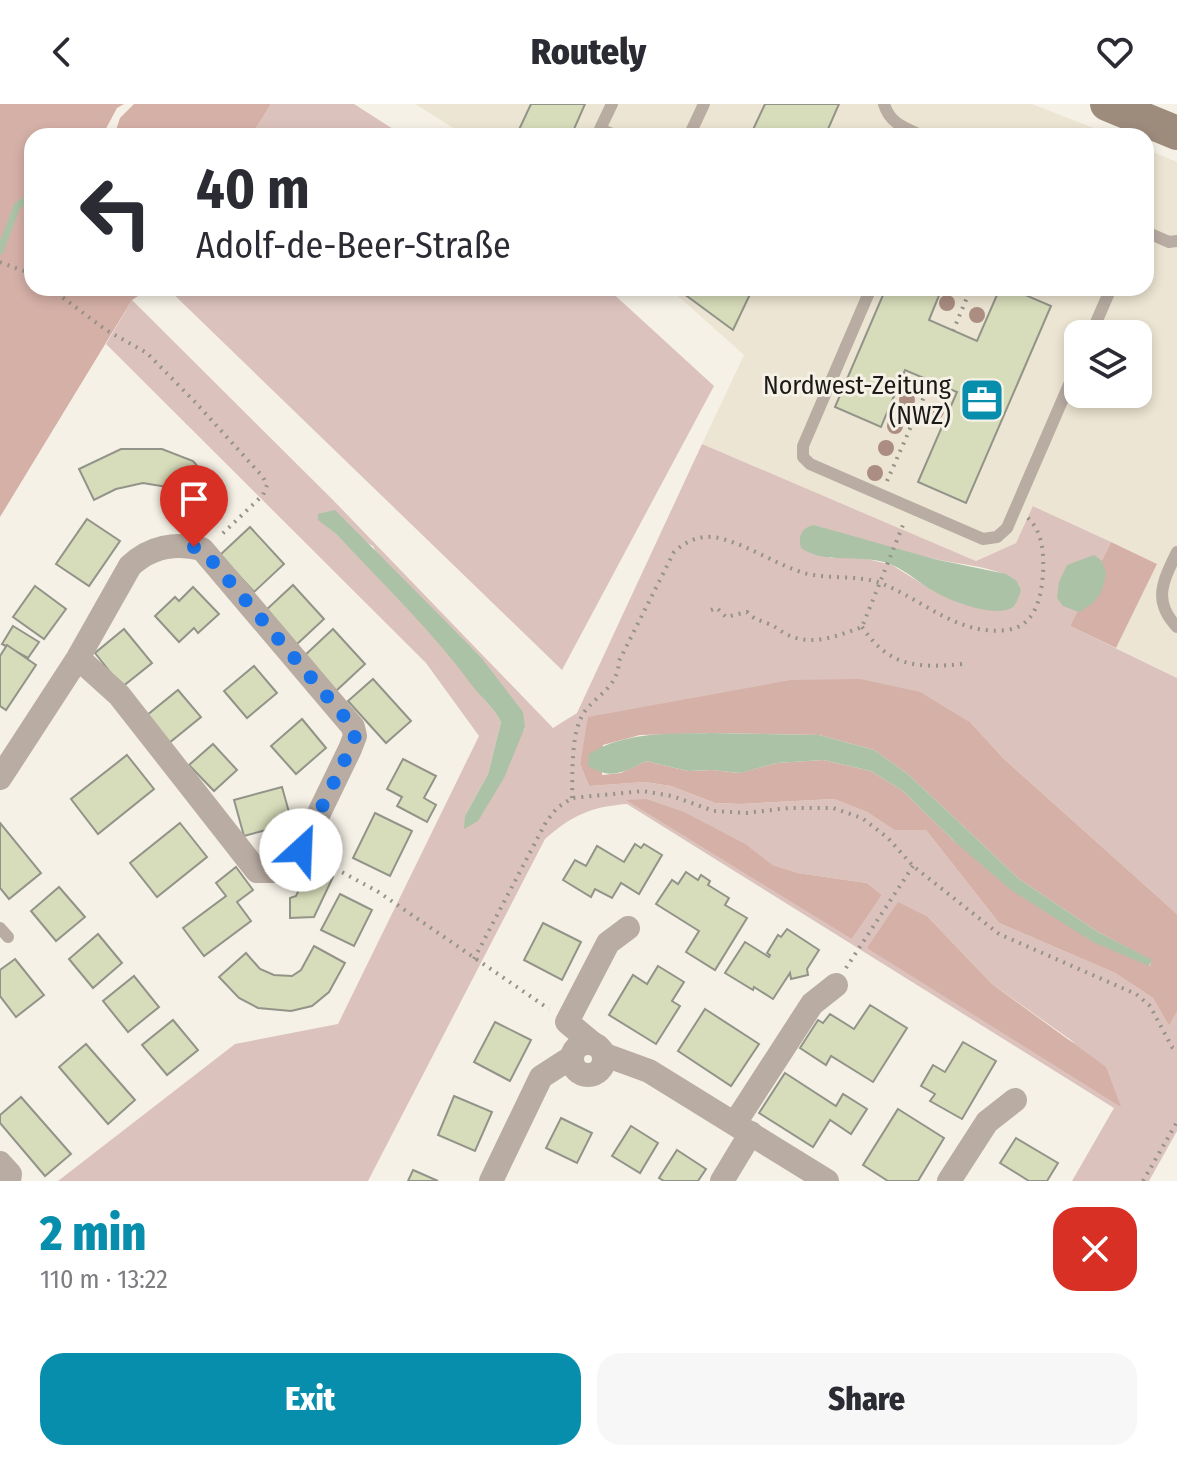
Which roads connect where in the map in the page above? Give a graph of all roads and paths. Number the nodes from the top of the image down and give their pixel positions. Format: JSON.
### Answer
{"nodes":[{"id":1,"x":612,"y":104,"type":"edge"},
{"id":2,"x":704,"y":104,"type":"edge"},
{"id":3,"x":884,"y":104,"type":"edge"},
{"id":4,"x":1107,"y":104,"type":"edge"},
{"id":5,"x":600,"y":128,"type":"edge"},
{"id":6,"x":693,"y":128,"type":"edge"},
{"id":7,"x":904,"y":128,"type":"edge"},
{"id":8,"x":1177,"y":133,"type":"edge"},
{"id":9,"x":1154,"y":235,"type":"edge"},
{"id":10,"x":1177,"y":241,"type":"edge"},
{"id":11,"x":0,"y":262,"type":"edge"},
{"id":12,"x":24,"y":271,"type":"edge"},
{"id":13,"x":61,"y":296,"type":"edge"},
{"id":14,"x":868,"y":296,"type":"edge"},
{"id":15,"x":968,"y":296,"type":"edge"},
{"id":16,"x":1108,"y":296,"type":"edge"},
{"id":17,"x":1097,"y":320,"type":"edge"},
{"id":18,"x":953,"y":331,"type":"dead end"},
{"id":19,"x":931,"y":381,"type":"dead end"},
{"id":20,"x":1064,"y":396,"type":"edge"},
{"id":21,"x":881,"y":494,"type":"junction"},
{"id":22,"x":1015,"y":510,"type":"junction"},
{"id":23,"x":898,"y":539,"type":"dead end"},
{"id":24,"x":202,"y":549,"type":"junction"},
{"id":25,"x":1177,"y":552,"type":"edge"},
{"id":26,"x":880,"y":583,"type":"junction"},
{"id":27,"x":711,"y":610,"type":"dead end"},
{"id":28,"x":862,"y":627,"type":"junction"},
{"id":29,"x":1177,"y":627,"type":"edge"},
{"id":30,"x":78,"y":658,"type":"junction"},
{"id":31,"x":963,"y":664,"type":"dead end"},
{"id":32,"x":0,"y":778,"type":"edge"},
{"id":33,"x":572,"y":798,"type":"junction"},
{"id":34,"x":301,"y":850,"type":"junction"},
{"id":35,"x":913,"y":866,"type":"junction"},
{"id":36,"x":628,"y":928,"type":"dead end"},
{"id":37,"x":474,"y":959,"type":"junction"},
{"id":38,"x":836,"y":985,"type":"joint"},
{"id":39,"x":567,"y":1022,"type":"junction"},
{"id":40,"x":1177,"y":1050,"type":"edge"},
{"id":41,"x":589,"y":1051,"type":"junction"},
{"id":42,"x":1015,"y":1100,"type":"dead end"},
{"id":43,"x":1177,"y":1122,"type":"edge"},
{"id":44,"x":743,"y":1128,"type":"junction"},
{"id":45,"x":0,"y":1163,"type":"edge"},
{"id":46,"x":9,"y":1181,"type":"edge"},
{"id":47,"x":491,"y":1181,"type":"edge"},
{"id":48,"x":722,"y":1181,"type":"edge"},
{"id":49,"x":827,"y":1181,"type":"edge"},
{"id":50,"x":949,"y":1181,"type":"edge"},
{"id":51,"x":1143,"y":1181,"type":"edge"}],
"edges":[{"from":1,"to":5,"type":"lane"},
{"from":2,"to":6,"type":"lane"},
{"from":3,"to":7,"type":"lane"},
{"from":4,"to":8,"type":"street"},
{"from":9,"to":10,"type":"lane"},
{"from":11,"to":12,"type":"path"},
{"from":13,"to":24,"type":"path"},
{"from":14,"to":21,"type":"lane"},
{"from":15,"to":18,"type":"path"},
{"from":16,"to":17,"type":"lane"},
{"from":19,"to":21,"type":"path"},
{"from":20,"to":22,"type":"lane"},
{"from":21,"to":22,"type":"lane"},
{"from":22,"to":26,"type":"path"},
{"from":23,"to":26,"type":"path"},
{"from":24,"to":30,"type":"street"},
{"from":24,"to":34,"type":"street"},
{"from":25,"to":29,"type":"lane"},
{"from":26,"to":28,"type":"path"},
{"from":26,"to":33,"type":"path"},
{"from":27,"to":28,"type":"path"},
{"from":28,"to":31,"type":"path"},
{"from":30,"to":32,"type":"street"},
{"from":30,"to":34,"type":"street"},
{"from":33,"to":35,"type":"path"},
{"from":33,"to":37,"type":"path"},
{"from":34,"to":37,"type":"path"},
{"from":35,"to":38,"type":"path"},
{"from":35,"to":40,"type":"path"},
{"from":36,"to":39,"type":"street"},
{"from":37,"to":39,"type":"path"},
{"from":38,"to":44,"type":"street"},
{"from":39,"to":41,"type":"street"},
{"from":41,"to":44,"type":"street"},
{"from":41,"to":47,"type":"street"},
{"from":42,"to":50,"type":"street"},
{"from":43,"to":51,"type":"path"},
{"from":44,"to":48,"type":"street"},
{"from":44,"to":49,"type":"street"},
{"from":45,"to":46,"type":"street"}]}
